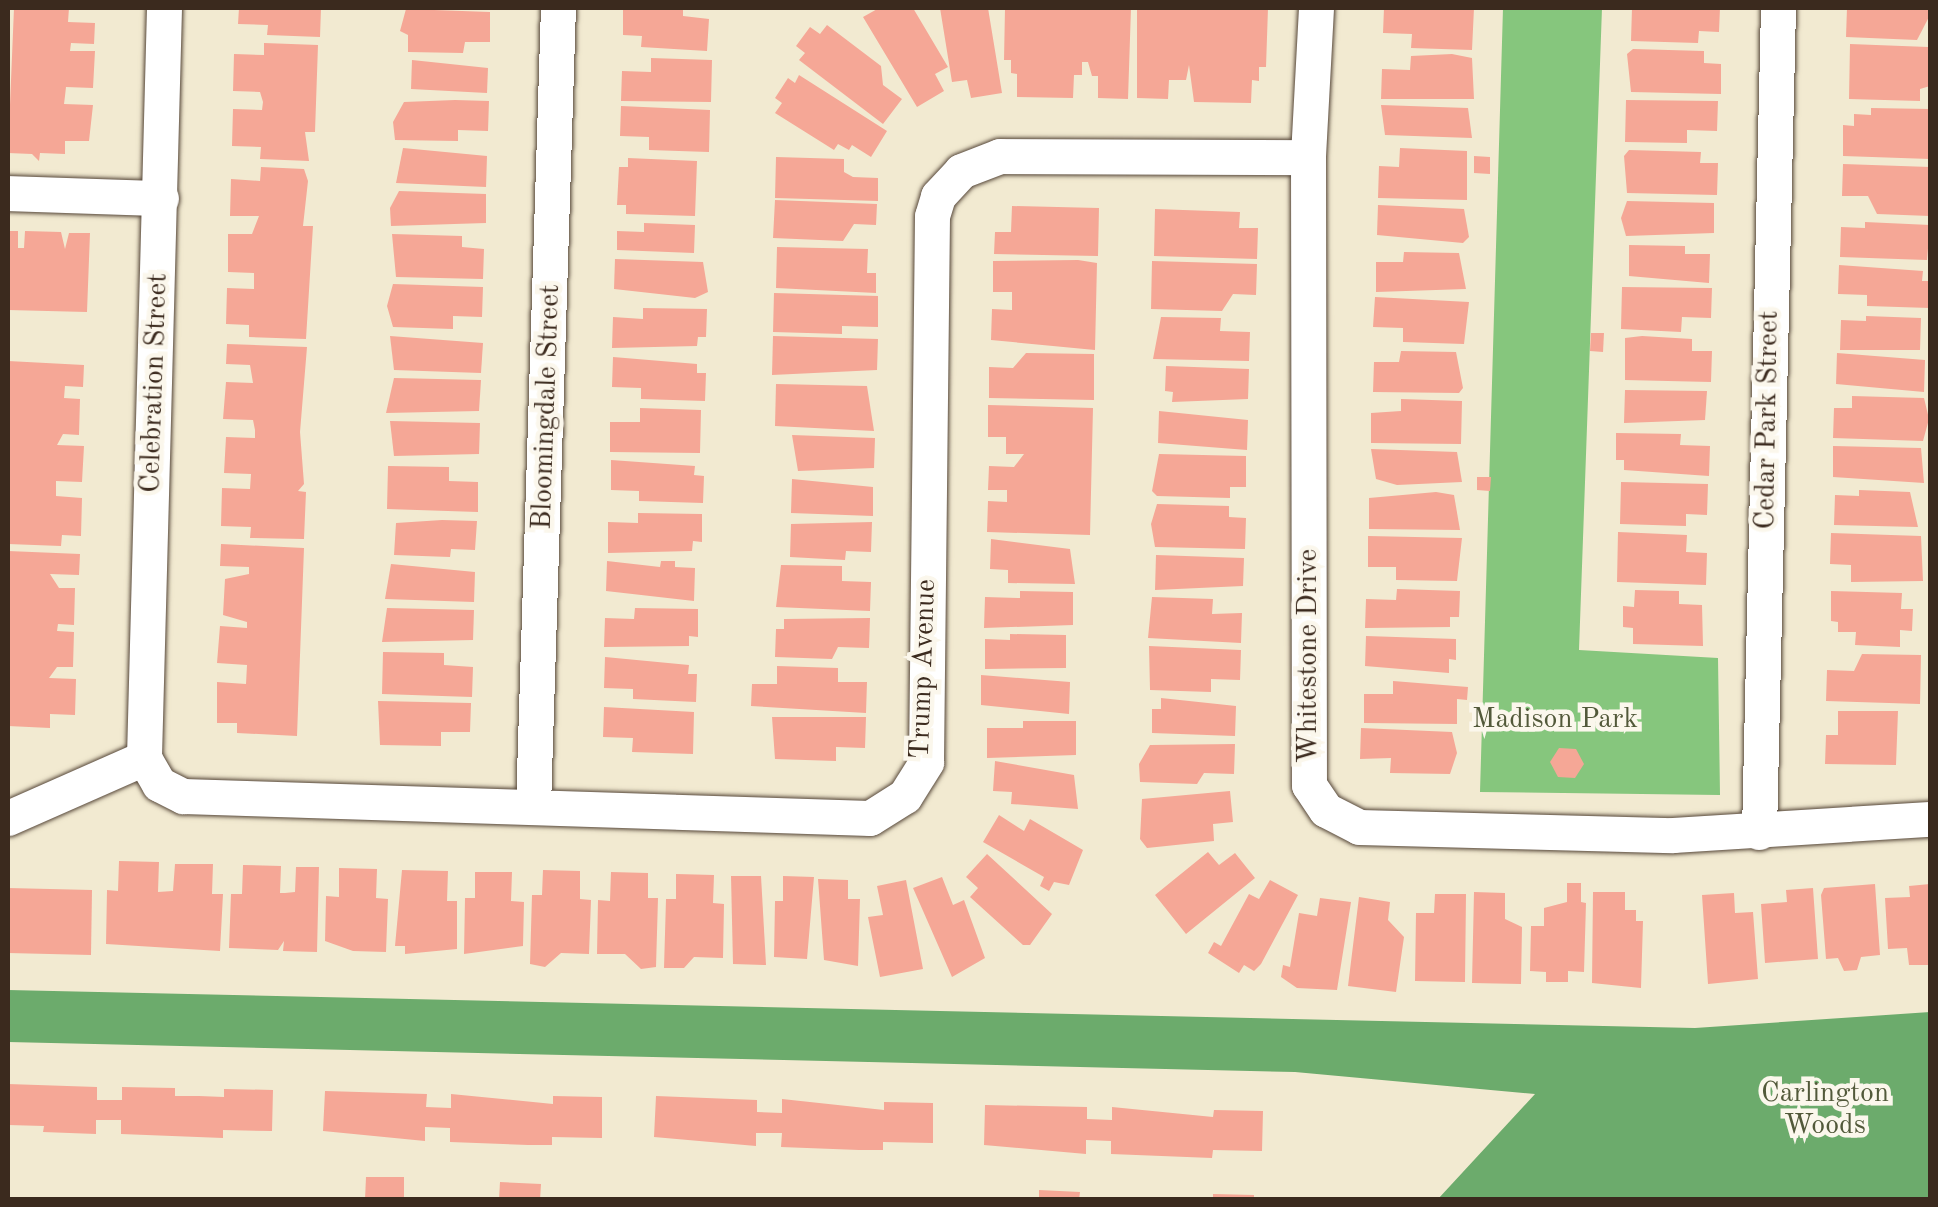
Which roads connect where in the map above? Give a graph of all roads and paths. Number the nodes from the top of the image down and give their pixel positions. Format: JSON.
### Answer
{"nodes":[{"id":1,"x":164,"y":8,"type":"edge"},
{"id":2,"x":558,"y":8,"type":"edge"},
{"id":3,"x":1316,"y":8,"type":"edge"},
{"id":4,"x":1778,"y":8,"type":"edge"},
{"id":5,"x":1308,"y":157,"type":"junction"},
{"id":6,"x":8,"y":193,"type":"edge"},
{"id":7,"x":160,"y":198,"type":"junction"},
{"id":8,"x":144,"y":758,"type":"junction"},
{"id":9,"x":533,"y":806,"type":"junction"},
{"id":10,"x":8,"y":818,"type":"edge"},
{"id":11,"x":1930,"y":819,"type":"edge"},
{"id":12,"x":1759,"y":832,"type":"junction"}],
"edges":[{"from":1,"to":7,"type":"street","name":"Celebration Street"},
{"from":2,"to":9,"type":"street","name":"Bloomingdale Street"},
{"from":3,"to":5,"type":"street","name":"Whitestone Drive"},
{"from":4,"to":12,"type":"street","name":"Cedar Park Street"},
{"from":5,"to":9,"type":"street","name":"Trump Avenue"},
{"from":5,"to":12,"type":"street","name":"Whitestone Drive"},
{"from":6,"to":7,"type":"street"},
{"from":7,"to":8,"type":"street","name":"Celebration Street"},
{"from":8,"to":9,"type":"street","name":"Trump Avenue"},
{"from":8,"to":10,"type":"street"},
{"from":11,"to":12,"type":"street","name":"Whitestone Drive"}]}
